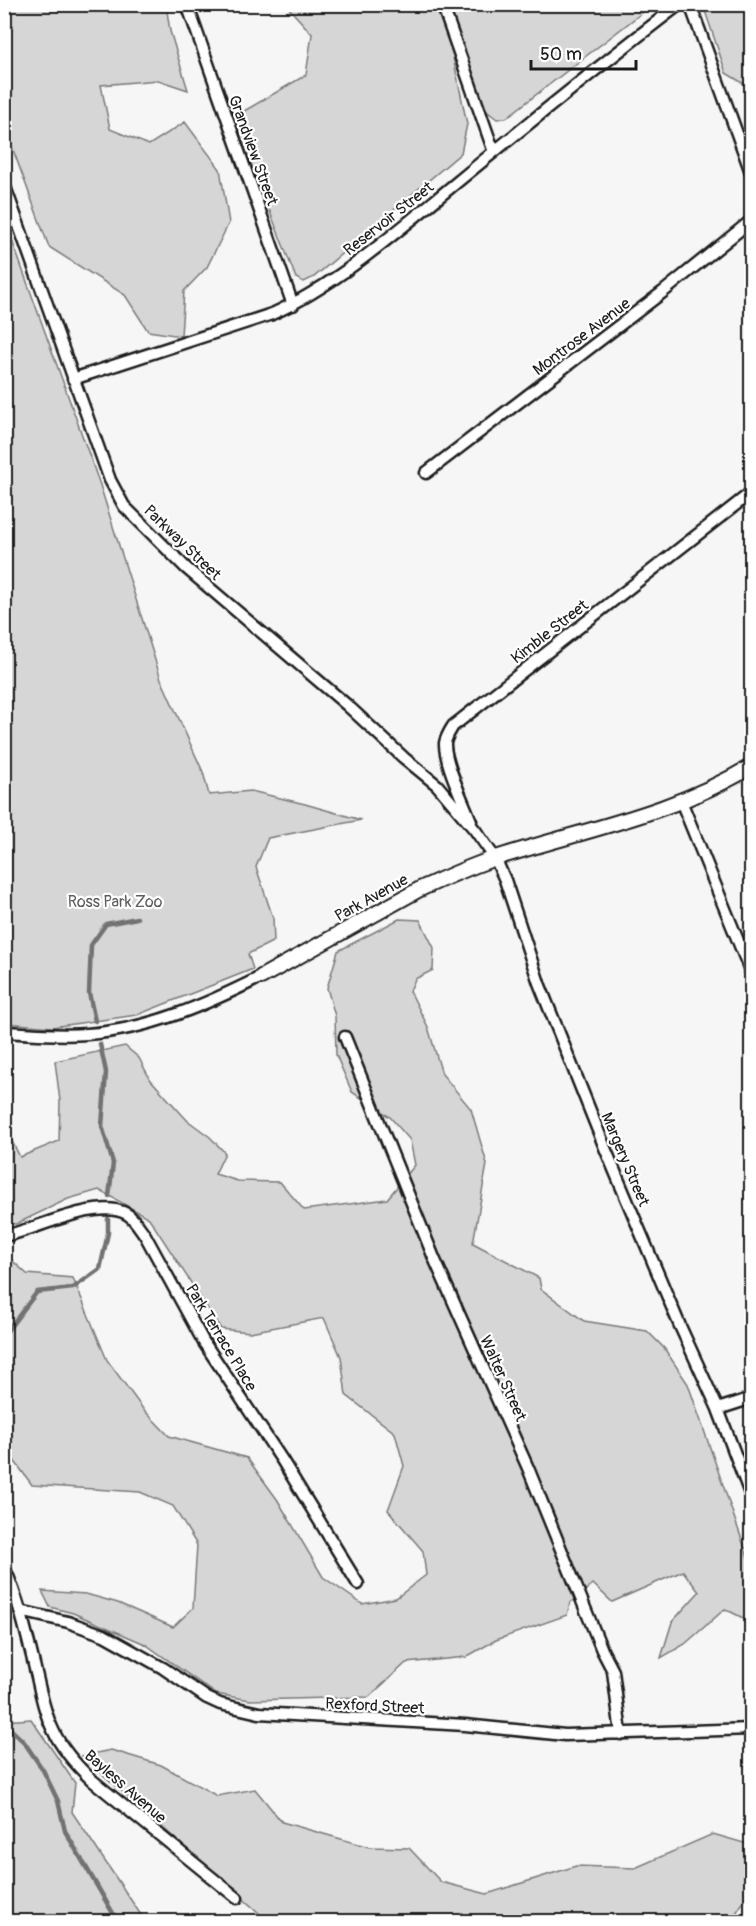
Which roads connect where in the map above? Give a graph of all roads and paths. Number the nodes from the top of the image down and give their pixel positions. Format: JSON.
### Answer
{"nodes":[{"id":1,"x":187,"y":4,"type":"edge"},
{"id":2,"x":442,"y":4,"type":"edge"},
{"id":3,"x":680,"y":4,"type":"edge"},
{"id":4,"x":690,"y":4,"type":"edge"},
{"id":5,"x":494,"y":152,"type":"junction"},
{"id":6,"x":752,"y":175,"type":"edge"},
{"id":7,"x":4,"y":184,"type":"edge"},
{"id":8,"x":752,"y":220,"type":"edge"},
{"id":9,"x":293,"y":305,"type":"junction"},
{"id":10,"x":73,"y":379,"type":"junction"},
{"id":11,"x":426,"y":473,"type":"dead end"},
{"id":12,"x":752,"y":492,"type":"edge"},
{"id":13,"x":752,"y":766,"type":"edge"},
{"id":14,"x":681,"y":801,"type":"junction"},
{"id":15,"x":475,"y":830,"type":"junction"},
{"id":16,"x":495,"y":858,"type":"junction"},
{"id":17,"x":752,"y":975,"type":"edge"},
{"id":18,"x":261,"y":977,"type":"joint"},
{"id":19,"x":4,"y":1032,"type":"edge"},
{"id":20,"x":345,"y":1037,"type":"dead end"},
{"id":21,"x":4,"y":1236,"type":"edge"},
{"id":22,"x":752,"y":1398,"type":"edge"},
{"id":23,"x":718,"y":1409,"type":"junction"},
{"id":24,"x":752,"y":1499,"type":"edge"},
{"id":25,"x":4,"y":1567,"type":"edge"},
{"id":26,"x":358,"y":1584,"type":"dead end"},
{"id":27,"x":20,"y":1611,"type":"junction"},
{"id":28,"x":752,"y":1729,"type":"edge"},
{"id":29,"x":621,"y":1734,"type":"junction"},
{"id":30,"x":237,"y":1898,"type":"dead end"}],
"edges":[{"from":1,"to":9,"type":"street","name":"Grandview Street"},
{"from":2,"to":5,"type":"street"},
{"from":3,"to":5,"type":"street","name":"Reservoir Street"},
{"from":4,"to":6,"type":"street"},
{"from":5,"to":9,"type":"street","name":"Reservoir Street"},
{"from":7,"to":10,"type":"street","name":"Parkway Street"},
{"from":8,"to":11,"type":"street","name":"Montrose Avenue"},
{"from":9,"to":10,"type":"street","name":"Reservoir Street"},
{"from":10,"to":15,"type":"street","name":"Parkway Street"},
{"from":12,"to":15,"type":"street","name":"Kimble Street"},
{"from":13,"to":14,"type":"street","name":"Park Avenue"},
{"from":14,"to":16,"type":"street","name":"Park Avenue"},
{"from":14,"to":17,"type":"street"},
{"from":15,"to":16,"type":"street","name":"Margery Street"},
{"from":16,"to":18,"type":"street","name":"Park Avenue"},
{"from":16,"to":23,"type":"street","name":"Margery Street"},
{"from":18,"to":19,"type":"street","name":"Park Avenue"},
{"from":20,"to":29,"type":"street","name":"Walter Street"},
{"from":21,"to":26,"type":"street","name":"Park Terrace Place"},
{"from":22,"to":23,"type":"street"},
{"from":23,"to":24,"type":"street","name":"Margery Street"},
{"from":25,"to":27,"type":"street","name":"Bayless Avenue"},
{"from":27,"to":29,"type":"street","name":"Rexford Street"},
{"from":27,"to":30,"type":"street","name":"Bayless Avenue"},
{"from":28,"to":29,"type":"street","name":"Rexford Street"}]}
